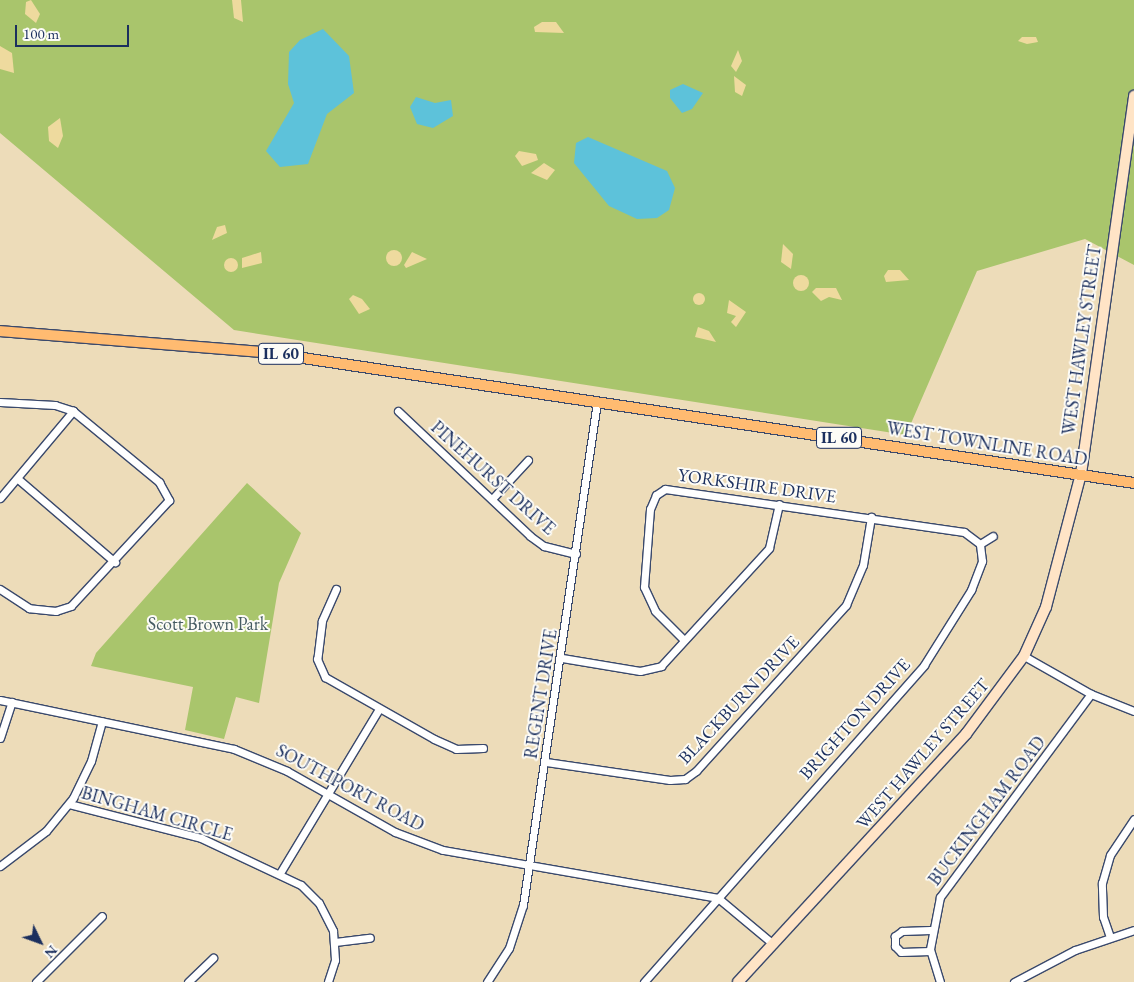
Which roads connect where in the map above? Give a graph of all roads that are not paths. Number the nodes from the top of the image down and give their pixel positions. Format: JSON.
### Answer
{"nodes":[{"id":1,"x":1134,"y":96,"type":"edge"},
{"id":2,"x":0,"y":330,"type":"edge"},
{"id":3,"x":0,"y":402,"type":"edge"},
{"id":4,"x":597,"y":402,"type":"junction"},
{"id":5,"x":73,"y":411,"type":"junction"},
{"id":6,"x":398,"y":411,"type":"dead end"},
{"id":7,"x":528,"y":460,"type":"dead end"},
{"id":8,"x":1081,"y":474,"type":"junction"},
{"id":9,"x":18,"y":479,"type":"junction"},
{"id":10,"x":1134,"y":483,"type":"edge"},
{"id":11,"x":0,"y":498,"type":"edge"},
{"id":12,"x":492,"y":499,"type":"junction"},
{"id":13,"x":779,"y":504,"type":"junction"},
{"id":14,"x":871,"y":518,"type":"junction"},
{"id":15,"x":993,"y":536,"type":"dead end"},
{"id":16,"x":980,"y":544,"type":"junction"},
{"id":17,"x":576,"y":554,"type":"junction"},
{"id":18,"x":115,"y":562,"type":"junction"},
{"id":19,"x":0,"y":589,"type":"edge"},
{"id":20,"x":336,"y":589,"type":"dead end"},
{"id":21,"x":684,"y":640,"type":"junction"},
{"id":22,"x":1024,"y":656,"type":"junction"},
{"id":23,"x":562,"y":658,"type":"junction"},
{"id":24,"x":1091,"y":694,"type":"junction"},
{"id":25,"x":0,"y":700,"type":"edge"},
{"id":26,"x":12,"y":702,"type":"junction"},
{"id":27,"x":379,"y":709,"type":"junction"},
{"id":28,"x":1134,"y":711,"type":"edge"},
{"id":29,"x":102,"y":721,"type":"junction"},
{"id":30,"x":0,"y":738,"type":"edge"},
{"id":31,"x":483,"y":748,"type":"dead end"},
{"id":32,"x":546,"y":762,"type":"junction"},
{"id":33,"x":327,"y":794,"type":"junction"},
{"id":34,"x":69,"y":804,"type":"junction"},
{"id":35,"x":1134,"y":819,"type":"edge"},
{"id":36,"x":0,"y":866,"type":"edge"},
{"id":37,"x":530,"y":866,"type":"junction"},
{"id":38,"x":280,"y":873,"type":"junction"},
{"id":39,"x":718,"y":898,"type":"junction"},
{"id":40,"x":102,"y":916,"type":"dead end"},
{"id":41,"x":930,"y":930,"type":"junction"},
{"id":42,"x":1134,"y":930,"type":"edge"},
{"id":43,"x":1110,"y":937,"type":"junction"},
{"id":44,"x":370,"y":938,"type":"dead end"},
{"id":45,"x":335,"y":942,"type":"junction"},
{"id":46,"x":773,"y":944,"type":"junction"},
{"id":47,"x":930,"y":950,"type":"junction"},
{"id":48,"x":213,"y":958,"type":"dead end"},
{"id":49,"x":36,"y":982,"type":"edge"},
{"id":50,"x":188,"y":982,"type":"edge"},
{"id":51,"x":328,"y":982,"type":"edge"},
{"id":52,"x":487,"y":982,"type":"edge"},
{"id":53,"x":644,"y":982,"type":"edge"},
{"id":54,"x":738,"y":982,"type":"edge"},
{"id":55,"x":940,"y":982,"type":"edge"},
{"id":56,"x":1014,"y":982,"type":"edge"}],
"edges":[{"from":1,"to":8,"type":"street","name":"WEST HAWLEY STREET"},
{"from":2,"to":4,"type":"main road","number":"IL 60"},
{"from":3,"to":5,"type":"street"},
{"from":4,"to":8,"type":"main road","name":"WEST TOWNLINE ROAD","number":"IL 60"},
{"from":4,"to":17,"type":"street","name":"REGENT DRIVE"},
{"from":5,"to":9,"type":"street"},
{"from":5,"to":18,"type":"street"},
{"from":6,"to":12,"type":"street","name":"PINEHURST DRIVE"},
{"from":7,"to":12,"type":"street"},
{"from":8,"to":10,"type":"main road","name":"WEST TOWNLINE ROAD","number":"IL 60"},
{"from":8,"to":22,"type":"street","name":"WEST HAWLEY STREET"},
{"from":9,"to":11,"type":"street"},
{"from":9,"to":18,"type":"street"},
{"from":12,"to":17,"type":"street","name":"PINEHURST DRIVE"},
{"from":13,"to":14,"type":"street","name":"YORKSHIRE DRIVE"},
{"from":13,"to":21,"type":"street"},
{"from":13,"to":21,"type":"street","name":"YORKSHIRE DRIVE"},
{"from":14,"to":16,"type":"street","name":"YORKSHIRE DRIVE"},
{"from":14,"to":32,"type":"street","name":"BLACKBURN DRIVE"},
{"from":15,"to":16,"type":"street"},
{"from":16,"to":39,"type":"street","name":"BRIGHTON DRIVE"},
{"from":17,"to":23,"type":"street","name":"REGENT DRIVE"},
{"from":18,"to":19,"type":"street"},
{"from":20,"to":27,"type":"street"},
{"from":21,"to":23,"type":"street"},
{"from":22,"to":24,"type":"street"},
{"from":22,"to":46,"type":"street","name":"WEST HAWLEY STREET"},
{"from":23,"to":32,"type":"street","name":"REGENT DRIVE"},
{"from":24,"to":28,"type":"street"},
{"from":24,"to":41,"type":"street","name":"BUCKINGHAM ROAD"},
{"from":25,"to":26,"type":"street","name":"SOUTHPORT ROAD"},
{"from":26,"to":29,"type":"street","name":"SOUTHPORT ROAD"},
{"from":26,"to":30,"type":"street"},
{"from":27,"to":31,"type":"street"},
{"from":27,"to":33,"type":"street"},
{"from":29,"to":33,"type":"street","name":"SOUTHPORT ROAD"},
{"from":29,"to":34,"type":"street"},
{"from":32,"to":37,"type":"street","name":"REGENT DRIVE"},
{"from":33,"to":37,"type":"street","name":"SOUTHPORT ROAD"},
{"from":33,"to":38,"type":"street"},
{"from":34,"to":36,"type":"street"},
{"from":34,"to":38,"type":"street","name":"BINGHAM CIRCLE"},
{"from":35,"to":43,"type":"street"},
{"from":37,"to":39,"type":"street","name":"SOUTHPORT ROAD"},
{"from":37,"to":52,"type":"street","name":"REGENT DRIVE"},
{"from":38,"to":45,"type":"street","name":"BINGHAM CIRCLE"},
{"from":39,"to":46,"type":"street"},
{"from":39,"to":53,"type":"street","name":"BRIGHTON DRIVE"},
{"from":40,"to":49,"type":"street"},
{"from":41,"to":47,"type":"street","name":"BUCKINGHAM ROAD"},
{"from":41,"to":47,"type":"street"},
{"from":42,"to":43,"type":"street"},
{"from":43,"to":56,"type":"street"},
{"from":44,"to":45,"type":"street"},
{"from":45,"to":51,"type":"street"},
{"from":46,"to":54,"type":"street","name":"WEST HAWLEY STREET"},
{"from":47,"to":55,"type":"street","name":"BUCKINGHAM ROAD"},
{"from":48,"to":50,"type":"street"}]}
